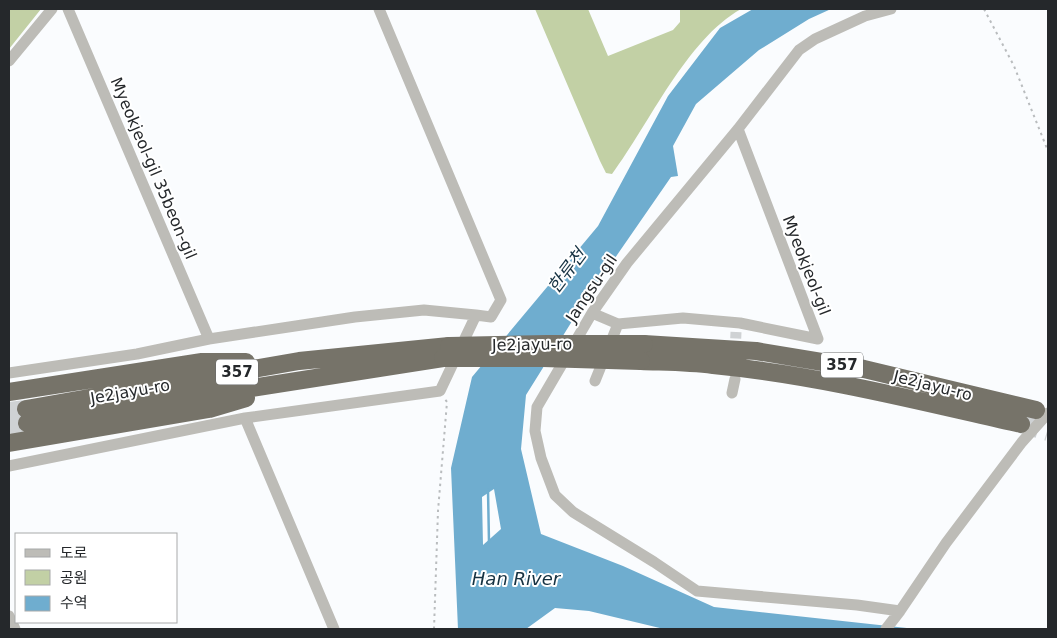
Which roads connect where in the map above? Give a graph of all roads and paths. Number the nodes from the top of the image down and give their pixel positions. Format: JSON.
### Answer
{"nodes":[{"id":1,"x":52,"y":9,"type":"edge"},
{"id":2,"x":68,"y":9,"type":"edge"},
{"id":3,"x":379,"y":9,"type":"edge"},
{"id":4,"x":891,"y":9,"type":"edge"},
{"id":5,"x":984,"y":9,"type":"edge"},
{"id":6,"x":9,"y":61,"type":"edge"},
{"id":7,"x":738,"y":129,"type":"junction"},
{"id":8,"x":1048,"y":151,"type":"edge"},
{"id":9,"x":592,"y":313,"type":"junction"},
{"id":10,"x":476,"y":315,"type":"junction"},
{"id":11,"x":618,"y":324,"type":"junction"},
{"id":12,"x":209,"y":340,"type":"junction"},
{"id":13,"x":446,"y":352,"type":"junction"},
{"id":14,"x":642,"y":352,"type":"junction"},
{"id":15,"x":299,"y":361,"type":"junction"},
{"id":16,"x":9,"y":373,"type":"edge"},
{"id":17,"x":306,"y":379,"type":"junction"},
{"id":18,"x":735,"y":379,"type":"dead end"},
{"id":19,"x":596,"y":381,"type":"dead end"},
{"id":20,"x":9,"y":392,"type":"edge"},
{"id":21,"x":440,"y":392,"type":"junction"},
{"id":22,"x":732,"y":393,"type":"dead end"},
{"id":23,"x":1042,"y":412,"type":"edge"},
{"id":24,"x":245,"y":418,"type":"junction"},
{"id":25,"x":1021,"y":424,"type":"tunnel mouth"},
{"id":26,"x":9,"y":443,"type":"edge"},
{"id":27,"x":9,"y":466,"type":"edge"},
{"id":28,"x":898,"y":613,"type":"junction"},
{"id":29,"x":9,"y":616,"type":"edge"},
{"id":30,"x":14,"y":629,"type":"edge"},
{"id":31,"x":334,"y":629,"type":"edge"},
{"id":32,"x":434,"y":629,"type":"edge"},
{"id":33,"x":886,"y":629,"type":"edge"}],
"edges":[{"from":1,"to":6,"type":"street"},
{"from":2,"to":12,"type":"street","name":"Myeokjeol-gil 35beon-gil"},
{"from":3,"to":10,"type":"street"},
{"from":4,"to":7,"type":"street","name":"Jangsu-gil"},
{"from":5,"to":8,"type":"path"},
{"from":7,"to":9,"type":"street","name":"Jangsu-gil"},
{"from":7,"to":11,"type":"street","name":"Myeokjeol-gil"},
{"from":9,"to":11,"type":"street"},
{"from":9,"to":28,"type":"street","name":"Jangsu-gil"},
{"from":10,"to":12,"type":"street"},
{"from":10,"to":21,"type":"street"},
{"from":11,"to":19,"type":"street"},
{"from":12,"to":16,"type":"street"},
{"from":13,"to":14,"type":"highway","name":"Je2jayu-ro","number":"357","bridge":true},
{"from":13,"to":15,"type":"highway","name":"Je2jayu-ro","number":"357"},
{"from":13,"to":17,"type":"highway"},
{"from":14,"to":23,"type":"highway","name":"Je2jayu-ro","number":"357"},
{"from":14,"to":25,"type":"highway","name":"Je2jayu-ro","number":"357"},
{"from":15,"to":17,"type":"highway","name":"Je2jayu-ro","number":"357"},
{"from":15,"to":20,"type":"highway"},
{"from":17,"to":26,"type":"highway"},
{"from":18,"to":22,"type":"street"},
{"from":21,"to":24,"type":"street"},
{"from":21,"to":32,"type":"path"},
{"from":23,"to":28,"type":"street"},
{"from":24,"to":27,"type":"street"},
{"from":24,"to":31,"type":"street"},
{"from":28,"to":33,"type":"street"},
{"from":29,"to":30,"type":"street"}]}
